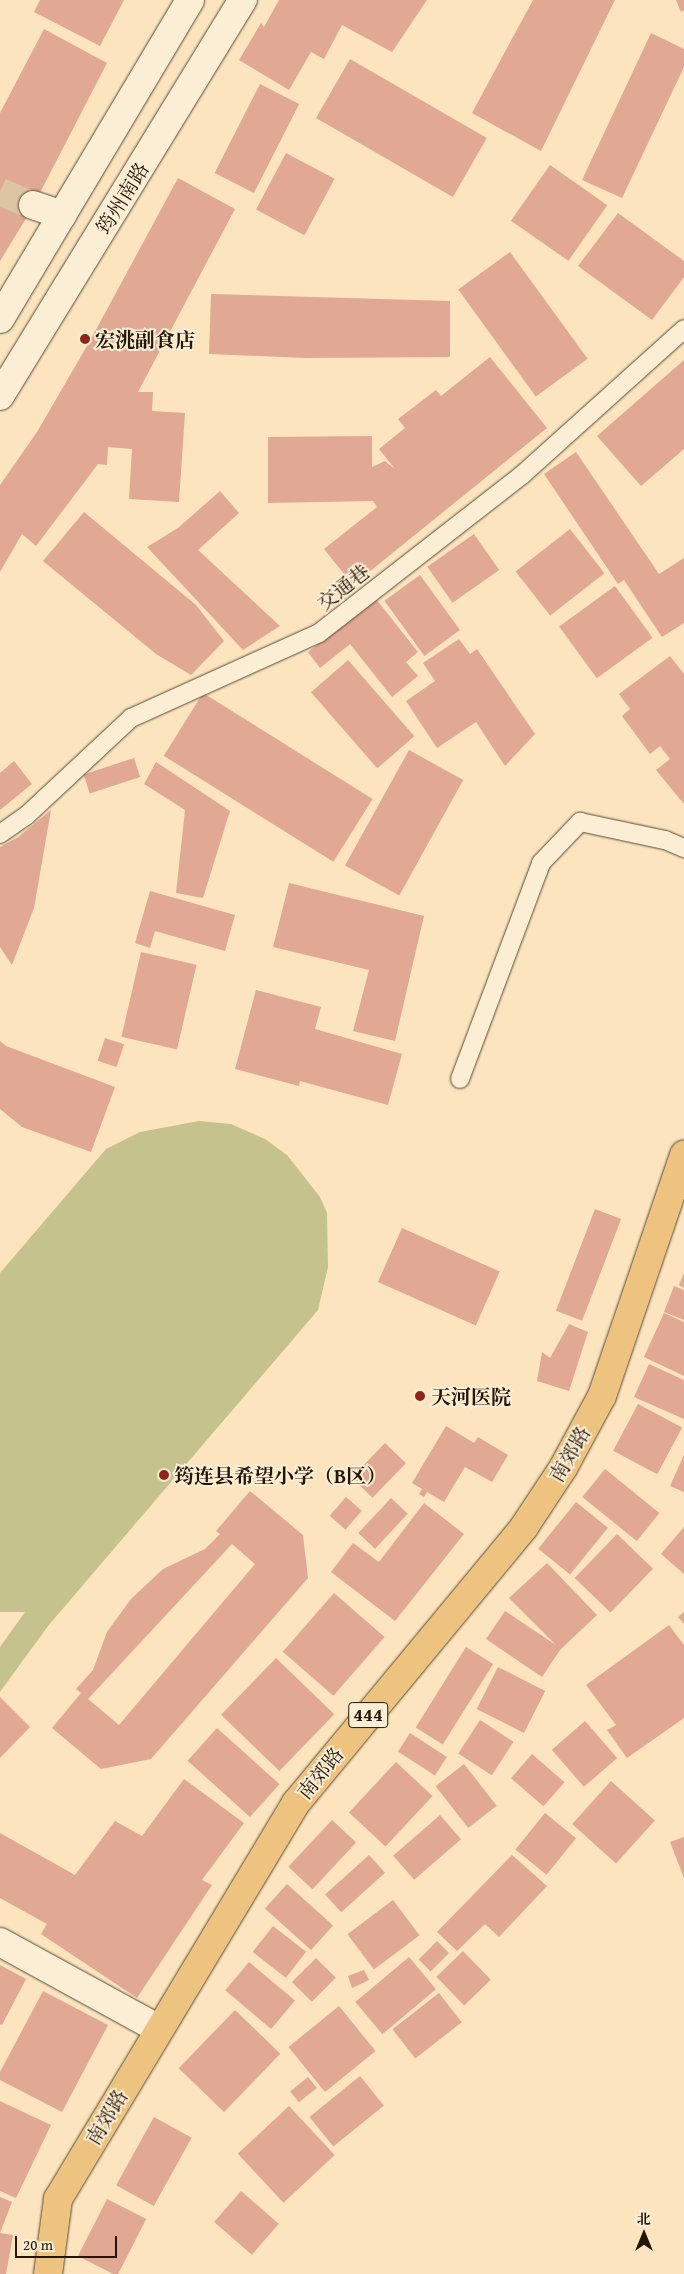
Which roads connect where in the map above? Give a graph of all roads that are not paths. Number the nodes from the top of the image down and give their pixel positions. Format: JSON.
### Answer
{"nodes":[{"id":1,"x":190,"y":0,"type":"edge"},
{"id":2,"x":243,"y":0,"type":"edge"},
{"id":3,"x":34,"y":205,"type":"tunnel mouth"},
{"id":4,"x":62,"y":215,"type":"junction"},
{"id":5,"x":0,"y":319,"type":"edge"},
{"id":6,"x":684,"y":328,"type":"edge"},
{"id":7,"x":0,"y":396,"type":"edge"},
{"id":8,"x":0,"y":834,"type":"edge"},
{"id":9,"x":684,"y":848,"type":"edge"},
{"id":10,"x":460,"y":1079,"type":"dead end"},
{"id":11,"x":684,"y":1155,"type":"edge"},
{"id":12,"x":0,"y":1942,"type":"edge"},
{"id":13,"x":159,"y":2029,"type":"junction"},
{"id":14,"x":48,"y":2274,"type":"edge"}],
"edges":[{"from":1,"to":4,"type":"main road"},
{"from":2,"to":7,"type":"main road","name":"筠州南路"},
{"from":3,"to":4,"type":"main road"},
{"from":4,"to":5,"type":"main road"},
{"from":6,"to":8,"type":"lane","name":"交通巷"},
{"from":9,"to":10,"type":"lane"},
{"from":11,"to":13,"type":"main road","name":"南郊路","number":"444"},
{"from":12,"to":13,"type":"main road"},
{"from":13,"to":14,"type":"main road","name":"南郊路","number":"444"}]}
